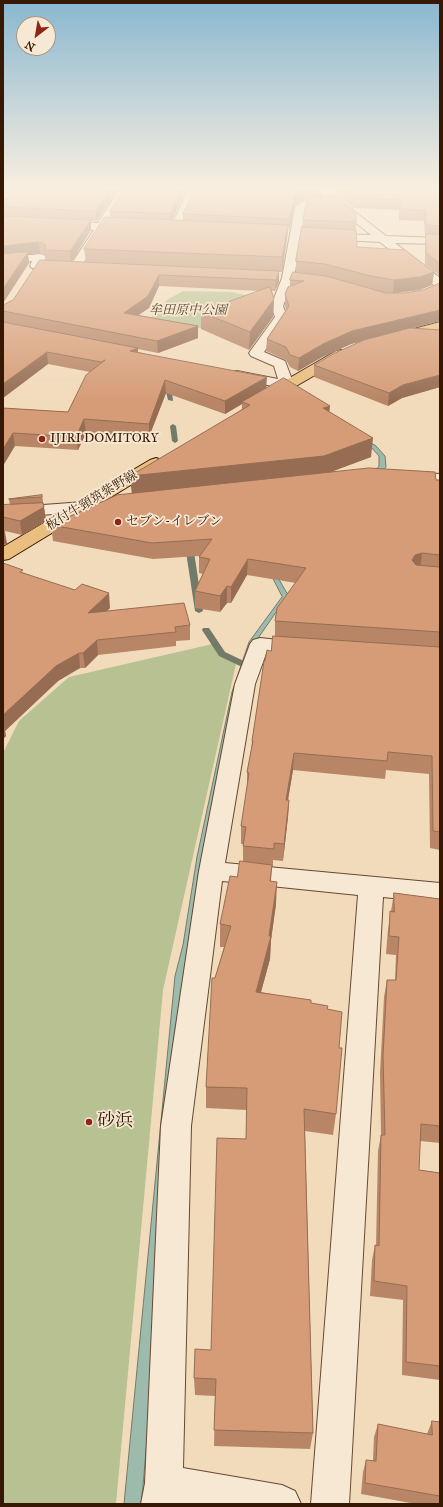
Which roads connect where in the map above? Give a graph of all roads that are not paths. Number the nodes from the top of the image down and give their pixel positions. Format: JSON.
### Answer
{"nodes":[{"id":1,"x":39,"y":260,"type":"edge"},
{"id":2,"x":80,"y":260,"type":"edge"},
{"id":3,"x":291,"y":260,"type":"edge"},
{"id":4,"x":407,"y":260,"type":"edge"},
{"id":5,"x":36,"y":266,"type":"junction"},
{"id":6,"x":75,"y":268,"type":"junction"},
{"id":7,"x":91,"y":268,"type":"edge"},
{"id":8,"x":272,"y":277,"type":"edge"},
{"id":9,"x":28,"y":278,"type":"edge"},
{"id":10,"x":288,"y":278,"type":"junction"},
{"id":11,"x":303,"y":280,"type":"edge"},
{"id":12,"x":438,"y":287,"type":"edge"},
{"id":13,"x":440,"y":326,"type":"edge"},
{"id":14,"x":407,"y":336,"type":"junction"},
{"id":15,"x":440,"y":337,"type":"edge"},
{"id":16,"x":386,"y":341,"type":"edge"},
{"id":17,"x":357,"y":348,"type":"edge"},
{"id":18,"x":226,"y":373,"type":"edge"},
{"id":19,"x":288,"y":385,"type":"junction"},
{"id":20,"x":254,"y":405,"type":"edge"},
{"id":21,"x":167,"y":456,"type":"edge"},
{"id":22,"x":388,"y":476,"type":"edge"},
{"id":23,"x":440,"y":479,"type":"edge"},
{"id":24,"x":120,"y":504,"type":"edge"},
{"id":25,"x":80,"y":508,"type":"junction"},
{"id":26,"x":3,"y":513,"type":"edge"},
{"id":27,"x":3,"y":555,"type":"edge"},
{"id":28,"x":322,"y":648,"type":"edge"},
{"id":29,"x":211,"y":871,"type":"junction"},
{"id":30,"x":371,"y":887,"type":"junction"},
{"id":31,"x":440,"y":893,"type":"edge"},
{"id":32,"x":162,"y":1494,"type":"edge"},
{"id":33,"x":282,"y":1504,"type":"edge"},
{"id":34,"x":330,"y":1504,"type":"edge"}],
"edges":[{"from":1,"to":5,"type":"street"},
{"from":2,"to":6,"type":"street"},
{"from":3,"to":10,"type":"street"},
{"from":4,"to":12,"type":"street"},
{"from":5,"to":6,"type":"street"},
{"from":5,"to":9,"type":"street"},
{"from":6,"to":7,"type":"street"},
{"from":8,"to":10,"type":"street"},
{"from":10,"to":11,"type":"street"},
{"from":10,"to":19,"type":"street"},
{"from":13,"to":14,"type":"main road"},
{"from":14,"to":15,"type":"street"},
{"from":14,"to":16,"type":"main road"},
{"from":17,"to":19,"type":"main road"},
{"from":18,"to":19,"type":"street"},
{"from":19,"to":20,"type":"main road"},
{"from":21,"to":25,"type":"main road","name":"板付牛頸筑紫野線"},
{"from":22,"to":23,"type":"street"},
{"from":24,"to":25,"type":"street"},
{"from":25,"to":26,"type":"street"},
{"from":25,"to":27,"type":"main road","name":"板付牛頸筑紫野線"},
{"from":28,"to":29,"type":"street"},
{"from":29,"to":30,"type":"street"},
{"from":29,"to":32,"type":"street"},
{"from":30,"to":31,"type":"street"},
{"from":30,"to":34,"type":"street"},
{"from":32,"to":33,"type":"street"}]}
